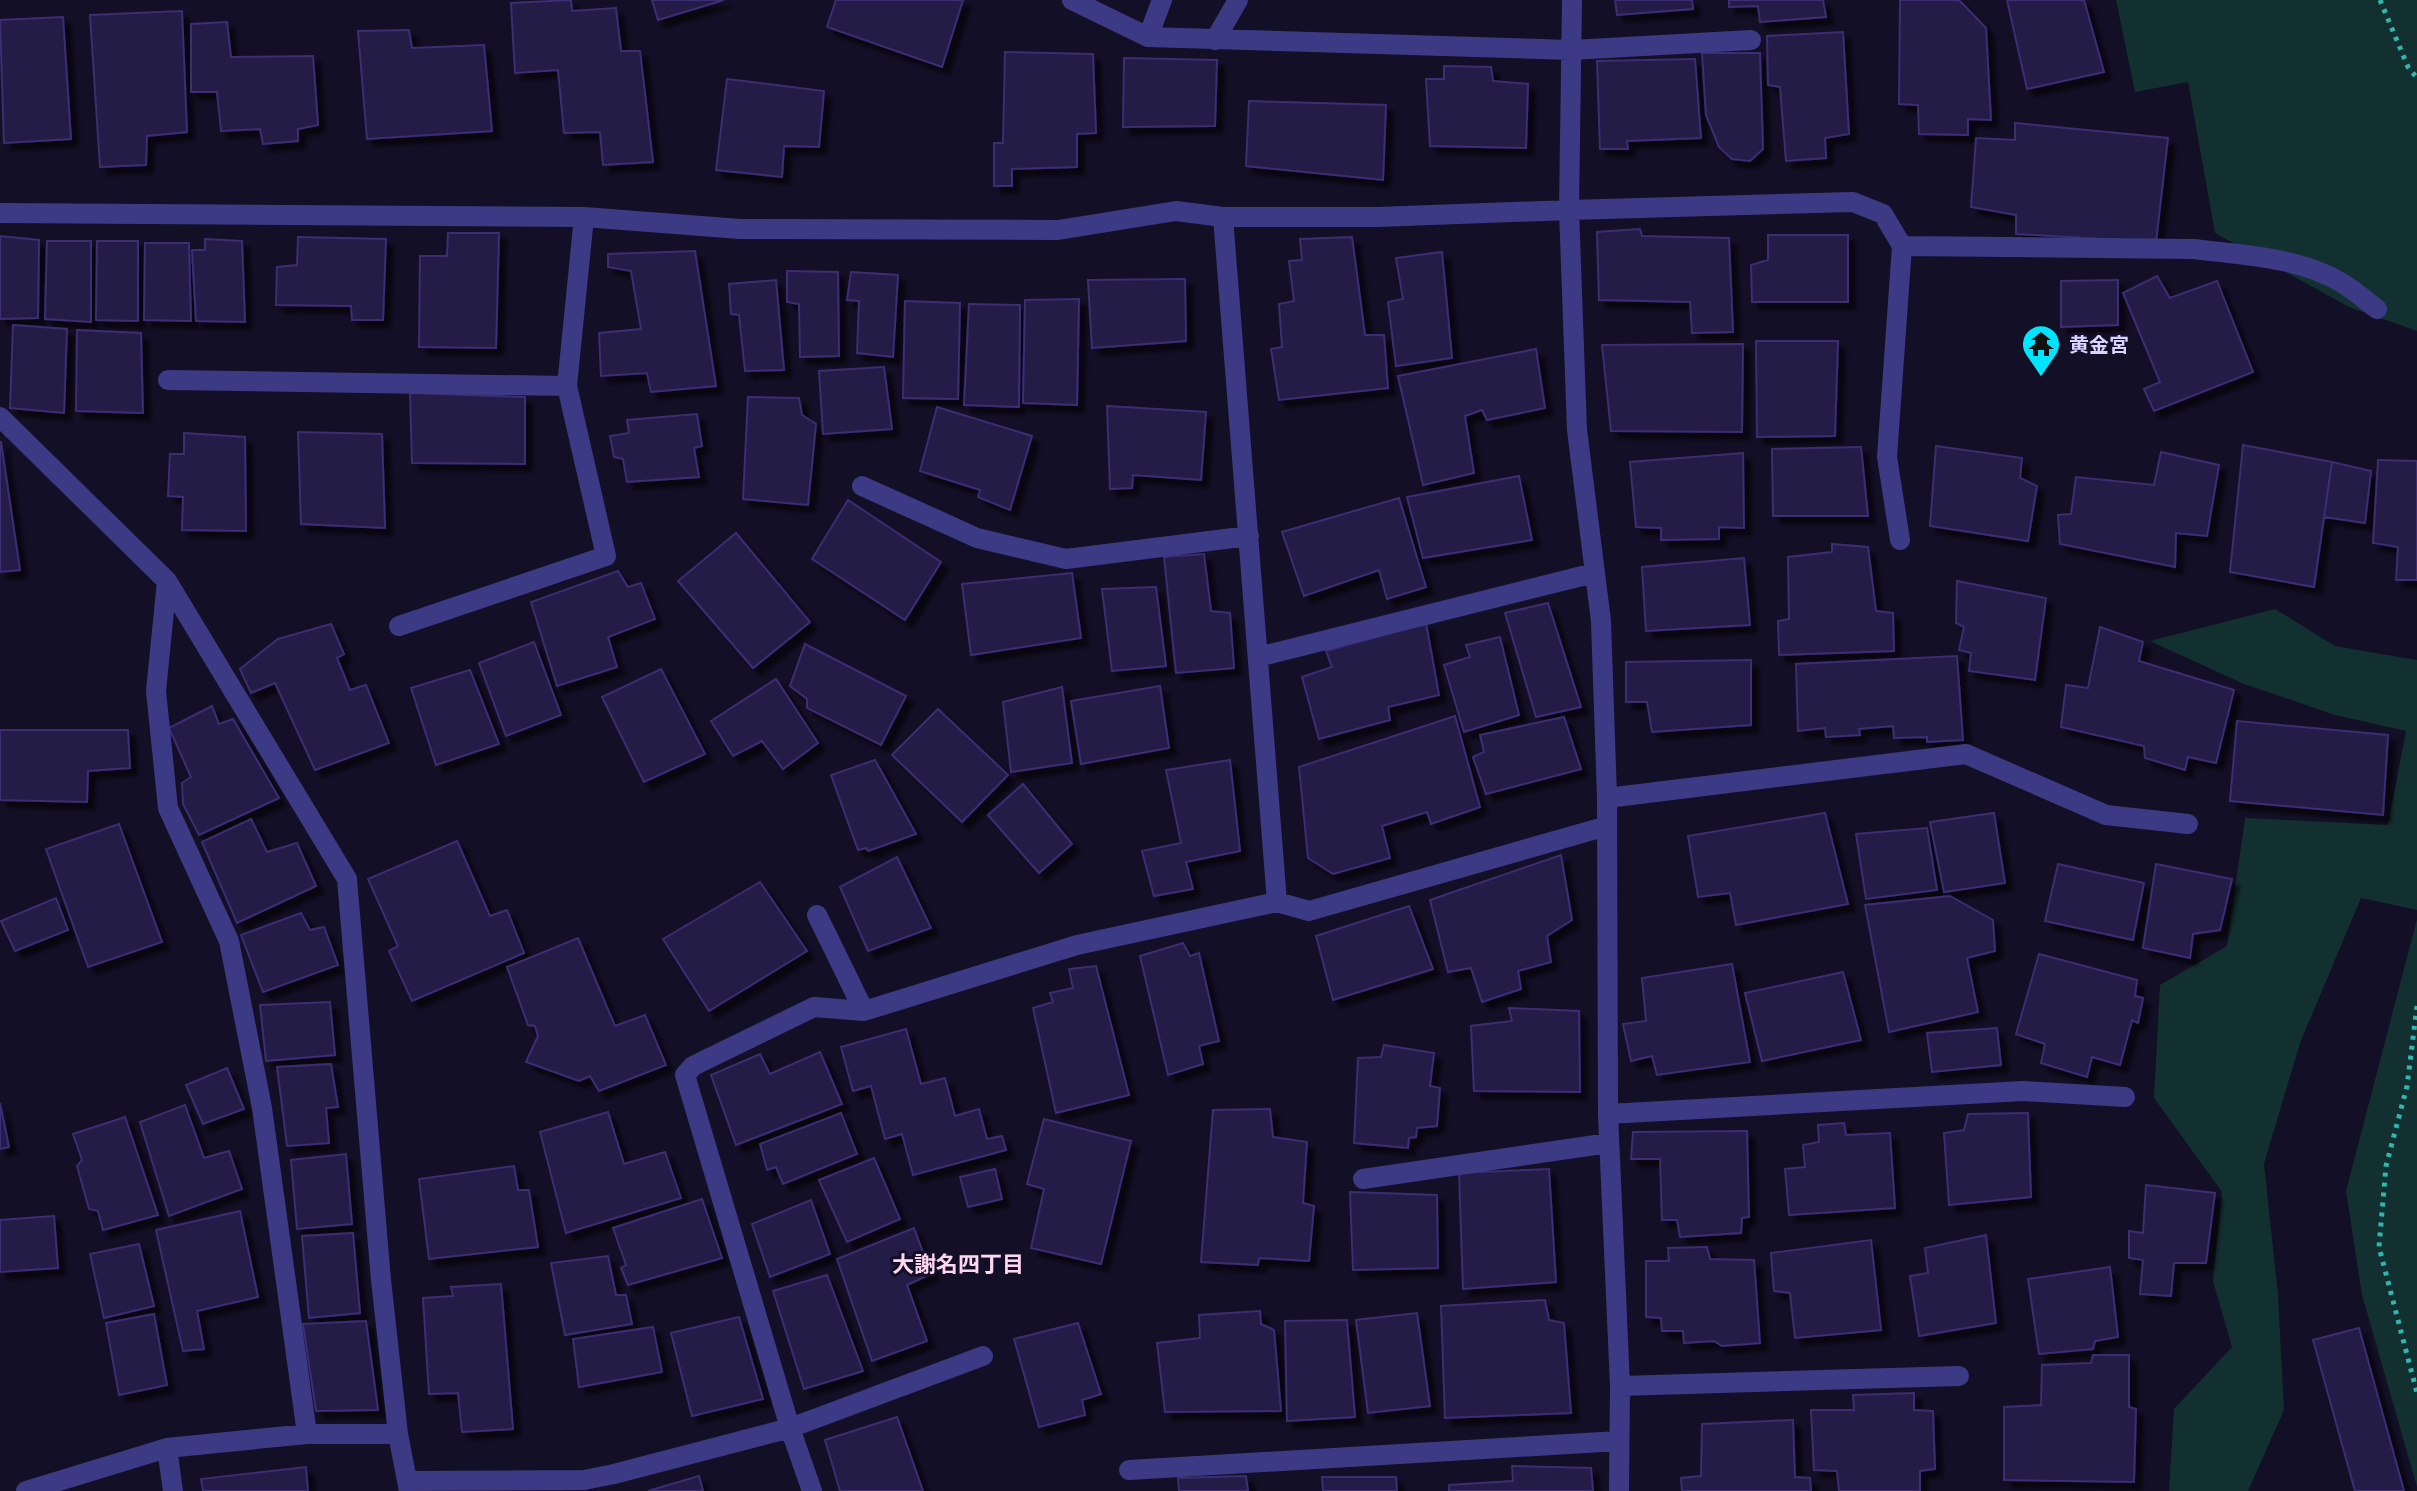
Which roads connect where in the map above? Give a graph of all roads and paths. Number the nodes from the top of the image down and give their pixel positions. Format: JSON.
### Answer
{"nodes":[{"id":1,"x":1072,"y":0,"type":"edge"},
{"id":2,"x":1162,"y":0,"type":"edge"},
{"id":3,"x":1238,"y":0,"type":"edge"},
{"id":4,"x":1572,"y":0,"type":"edge"},
{"id":5,"x":2380,"y":0,"type":"edge"},
{"id":6,"x":1148,"y":37,"type":"junction"},
{"id":7,"x":1215,"y":40,"type":"junction"},
{"id":8,"x":1751,"y":40,"type":"dead end"},
{"id":9,"x":1571,"y":50,"type":"junction"},
{"id":10,"x":2417,"y":78,"type":"edge"},
{"id":11,"x":1569,"y":210,"type":"junction"},
{"id":12,"x":0,"y":213,"type":"edge"},
{"id":13,"x":584,"y":217,"type":"junction"},
{"id":14,"x":1223,"y":217,"type":"junction"},
{"id":15,"x":1902,"y":246,"type":"junction"},
{"id":16,"x":2377,"y":309,"type":"dead end"},
{"id":17,"x":168,"y":380,"type":"dead end"},
{"id":18,"x":567,"y":386,"type":"junction"},
{"id":19,"x":0,"y":417,"type":"edge"},
{"id":20,"x":862,"y":486,"type":"dead end"},
{"id":21,"x":1249,"y":536,"type":"junction"},
{"id":22,"x":1900,"y":540,"type":"dead end"},
{"id":23,"x":1594,"y":573,"type":"junction"},
{"id":24,"x":167,"y":581,"type":"junction"},
{"id":25,"x":399,"y":626,"type":"dead end"},
{"id":26,"x":1258,"y":657,"type":"junction"},
{"id":27,"x":1607,"y":798,"type":"junction"},
{"id":28,"x":2188,"y":824,"type":"dead end"},
{"id":29,"x":1607,"y":826,"type":"junction"},
{"id":30,"x":1277,"y":902,"type":"junction"},
{"id":31,"x":817,"y":915,"type":"dead end"},
{"id":32,"x":2417,"y":1006,"type":"edge"},
{"id":33,"x":864,"y":1011,"type":"junction"},
{"id":34,"x":2125,"y":1097,"type":"dead end"},
{"id":35,"x":1608,"y":1114,"type":"junction"},
{"id":36,"x":1609,"y":1143,"type":"junction"},
{"id":37,"x":1363,"y":1179,"type":"dead end"},
{"id":38,"x":983,"y":1356,"type":"dead end"},
{"id":39,"x":1959,"y":1376,"type":"dead end"},
{"id":40,"x":1620,"y":1386,"type":"junction"},
{"id":41,"x":2417,"y":1393,"type":"edge"},
{"id":42,"x":790,"y":1428,"type":"junction"},
{"id":43,"x":307,"y":1434,"type":"junction"},
{"id":44,"x":398,"y":1434,"type":"junction"},
{"id":45,"x":1619,"y":1441,"type":"junction"},
{"id":46,"x":167,"y":1448,"type":"junction"},
{"id":47,"x":1129,"y":1470,"type":"dead end"},
{"id":48,"x":409,"y":1486,"type":"edge"},
{"id":49,"x":584,"y":1486,"type":"edge"},
{"id":50,"x":26,"y":1491,"type":"edge"},
{"id":51,"x":173,"y":1491,"type":"edge"},
{"id":52,"x":812,"y":1491,"type":"edge"},
{"id":53,"x":1619,"y":1491,"type":"edge"}],
"edges":[{"from":1,"to":6,"type":"street"},
{"from":2,"to":6,"type":"street"},
{"from":3,"to":7,"type":"street"},
{"from":4,"to":9,"type":"street"},
{"from":5,"to":10,"type":"path"},
{"from":6,"to":7,"type":"street"},
{"from":7,"to":9,"type":"street"},
{"from":8,"to":9,"type":"street"},
{"from":9,"to":11,"type":"street"},
{"from":11,"to":14,"type":"street"},
{"from":11,"to":15,"type":"street"},
{"from":11,"to":23,"type":"street"},
{"from":12,"to":13,"type":"street"},
{"from":13,"to":14,"type":"street"},
{"from":13,"to":18,"type":"street"},
{"from":14,"to":21,"type":"street"},
{"from":15,"to":16,"type":"street"},
{"from":15,"to":22,"type":"street"},
{"from":17,"to":18,"type":"street"},
{"from":18,"to":25,"type":"street"},
{"from":19,"to":24,"type":"street"},
{"from":20,"to":21,"type":"street"},
{"from":21,"to":26,"type":"street"},
{"from":23,"to":26,"type":"street"},
{"from":23,"to":27,"type":"street"},
{"from":24,"to":43,"type":"street"},
{"from":24,"to":44,"type":"street"},
{"from":26,"to":30,"type":"street"},
{"from":27,"to":28,"type":"street"},
{"from":27,"to":29,"type":"street"},
{"from":29,"to":30,"type":"street"},
{"from":29,"to":35,"type":"street"},
{"from":30,"to":33,"type":"street"},
{"from":31,"to":33,"type":"street"},
{"from":32,"to":41,"type":"path"},
{"from":33,"to":42,"type":"street"},
{"from":34,"to":35,"type":"street"},
{"from":35,"to":36,"type":"street"},
{"from":36,"to":37,"type":"street"},
{"from":36,"to":40,"type":"street"},
{"from":38,"to":42,"type":"street"},
{"from":39,"to":40,"type":"street"},
{"from":40,"to":45,"type":"street"},
{"from":42,"to":49,"type":"street"},
{"from":42,"to":52,"type":"street"},
{"from":43,"to":44,"type":"street"},
{"from":43,"to":46,"type":"street"},
{"from":44,"to":48,"type":"street"},
{"from":45,"to":47,"type":"street"},
{"from":45,"to":53,"type":"street"},
{"from":46,"to":50,"type":"street"},
{"from":46,"to":51,"type":"street"},
{"from":48,"to":49,"type":"street"}]}
